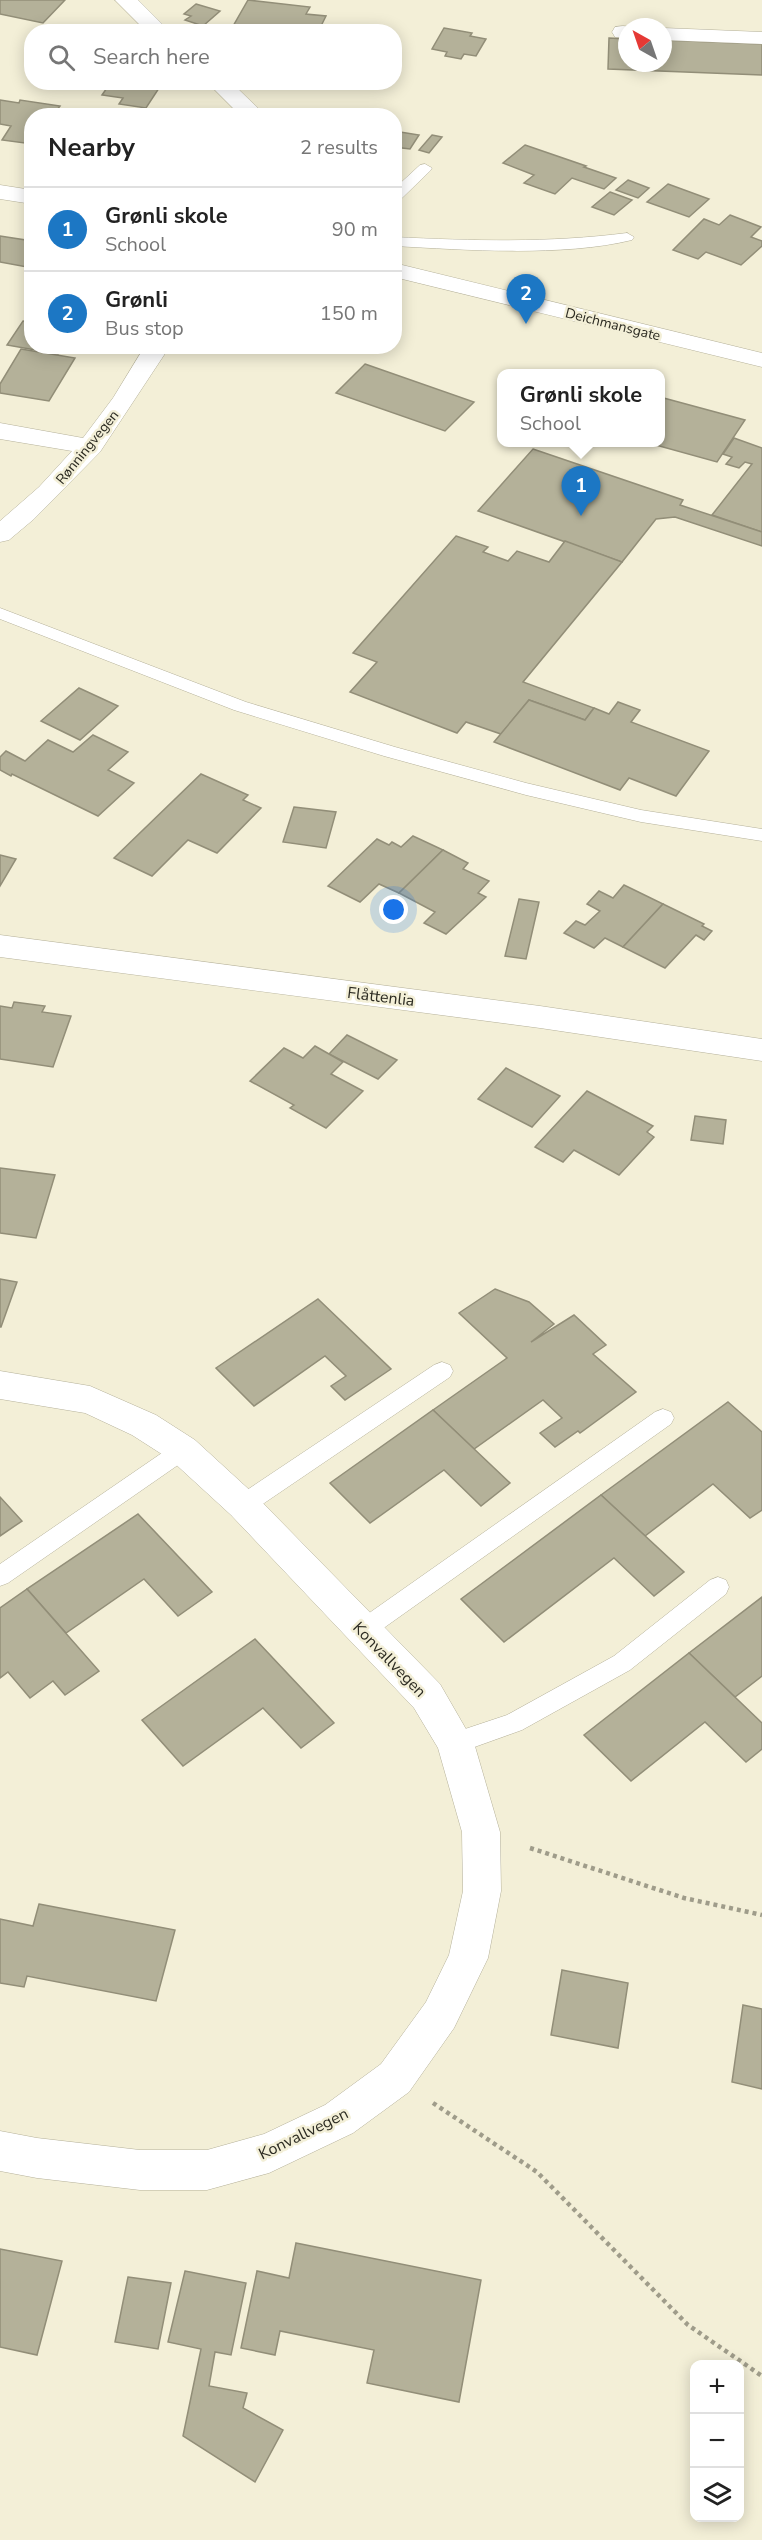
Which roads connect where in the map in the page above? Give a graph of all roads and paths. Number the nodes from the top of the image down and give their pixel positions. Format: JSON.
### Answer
{"nodes":[{"id":1,"x":126,"y":0,"type":"edge"},
{"id":2,"x":152,"y":24,"type":"edge"},
{"id":3,"x":672,"y":34,"type":"edge"},
{"id":4,"x":762,"y":38,"type":"edge"},
{"id":5,"x":227,"y":90,"type":"edge"},
{"id":6,"x":246,"y":108,"type":"edge"},
{"id":7,"x":425,"y":168,"type":"dead end"},
{"id":8,"x":402,"y":190,"type":"edge"},
{"id":9,"x":0,"y":192,"type":"edge"},
{"id":10,"x":24,"y":196,"type":"edge"},
{"id":11,"x":627,"y":237,"type":"dead end"},
{"id":12,"x":402,"y":241,"type":"edge"},
{"id":13,"x":402,"y":272,"type":"edge"},
{"id":14,"x":153,"y":354,"type":"edge"},
{"id":15,"x":762,"y":360,"type":"edge"},
{"id":16,"x":0,"y":431,"type":"edge"},
{"id":17,"x":91,"y":447,"type":"junction"},
{"id":18,"x":0,"y":534,"type":"edge"},
{"id":19,"x":0,"y":613,"type":"edge"},
{"id":20,"x":762,"y":836,"type":"edge"},
{"id":21,"x":0,"y":946,"type":"edge"},
{"id":22,"x":762,"y":1050,"type":"edge"},
{"id":23,"x":442,"y":1371,"type":"dead end"},
{"id":24,"x":0,"y":1384,"type":"edge"},
{"id":25,"x":663,"y":1418,"type":"dead end"},
{"id":26,"x":183,"y":1450,"type":"junction"},
{"id":27,"x":243,"y":1505,"type":"junction"},
{"id":28,"x":0,"y":1576,"type":"edge"},
{"id":29,"x":718,"y":1587,"type":"dead end"},
{"id":30,"x":363,"y":1630,"type":"junction"},
{"id":31,"x":455,"y":1743,"type":"junction"},
{"id":32,"x":481,"y":1832,"type":"junction"},
{"id":33,"x":762,"y":1915,"type":"edge"},
{"id":34,"x":395,"y":2078,"type":"junction"},
{"id":35,"x":0,"y":2151,"type":"edge"},
{"id":36,"x":762,"y":2376,"type":"edge"}],
"edges":[{"from":1,"to":2,"type":"street"},
{"from":3,"to":4,"type":"street"},
{"from":5,"to":6,"type":"street"},
{"from":7,"to":8,"type":"lane"},
{"from":9,"to":10,"type":"street"},
{"from":11,"to":12,"type":"lane"},
{"from":13,"to":15,"type":"street","name":"Deichmansgate"},
{"from":14,"to":17,"type":"street","name":"Rønningvegen"},
{"from":16,"to":17,"type":"street"},
{"from":17,"to":18,"type":"street","name":"Rønningvegen"},
{"from":19,"to":20,"type":"lane"},
{"from":21,"to":22,"type":"street","name":"Flåttenlia"},
{"from":23,"to":27,"type":"lane"},
{"from":24,"to":26,"type":"street","name":"Konvallvegen"},
{"from":25,"to":30,"type":"lane"},
{"from":26,"to":27,"type":"street","name":"Konvallvegen"},
{"from":26,"to":28,"type":"lane"},
{"from":27,"to":30,"type":"street","name":"Konvallvegen"},
{"from":29,"to":31,"type":"lane"},
{"from":30,"to":31,"type":"street","name":"Konvallvegen"},
{"from":31,"to":32,"type":"street","name":"Konvallvegen"},
{"from":32,"to":33,"type":"path"},
{"from":32,"to":34,"type":"street","name":"Konvallvegen"},
{"from":34,"to":35,"type":"street","name":"Konvallvegen"},
{"from":34,"to":36,"type":"path"}]}
